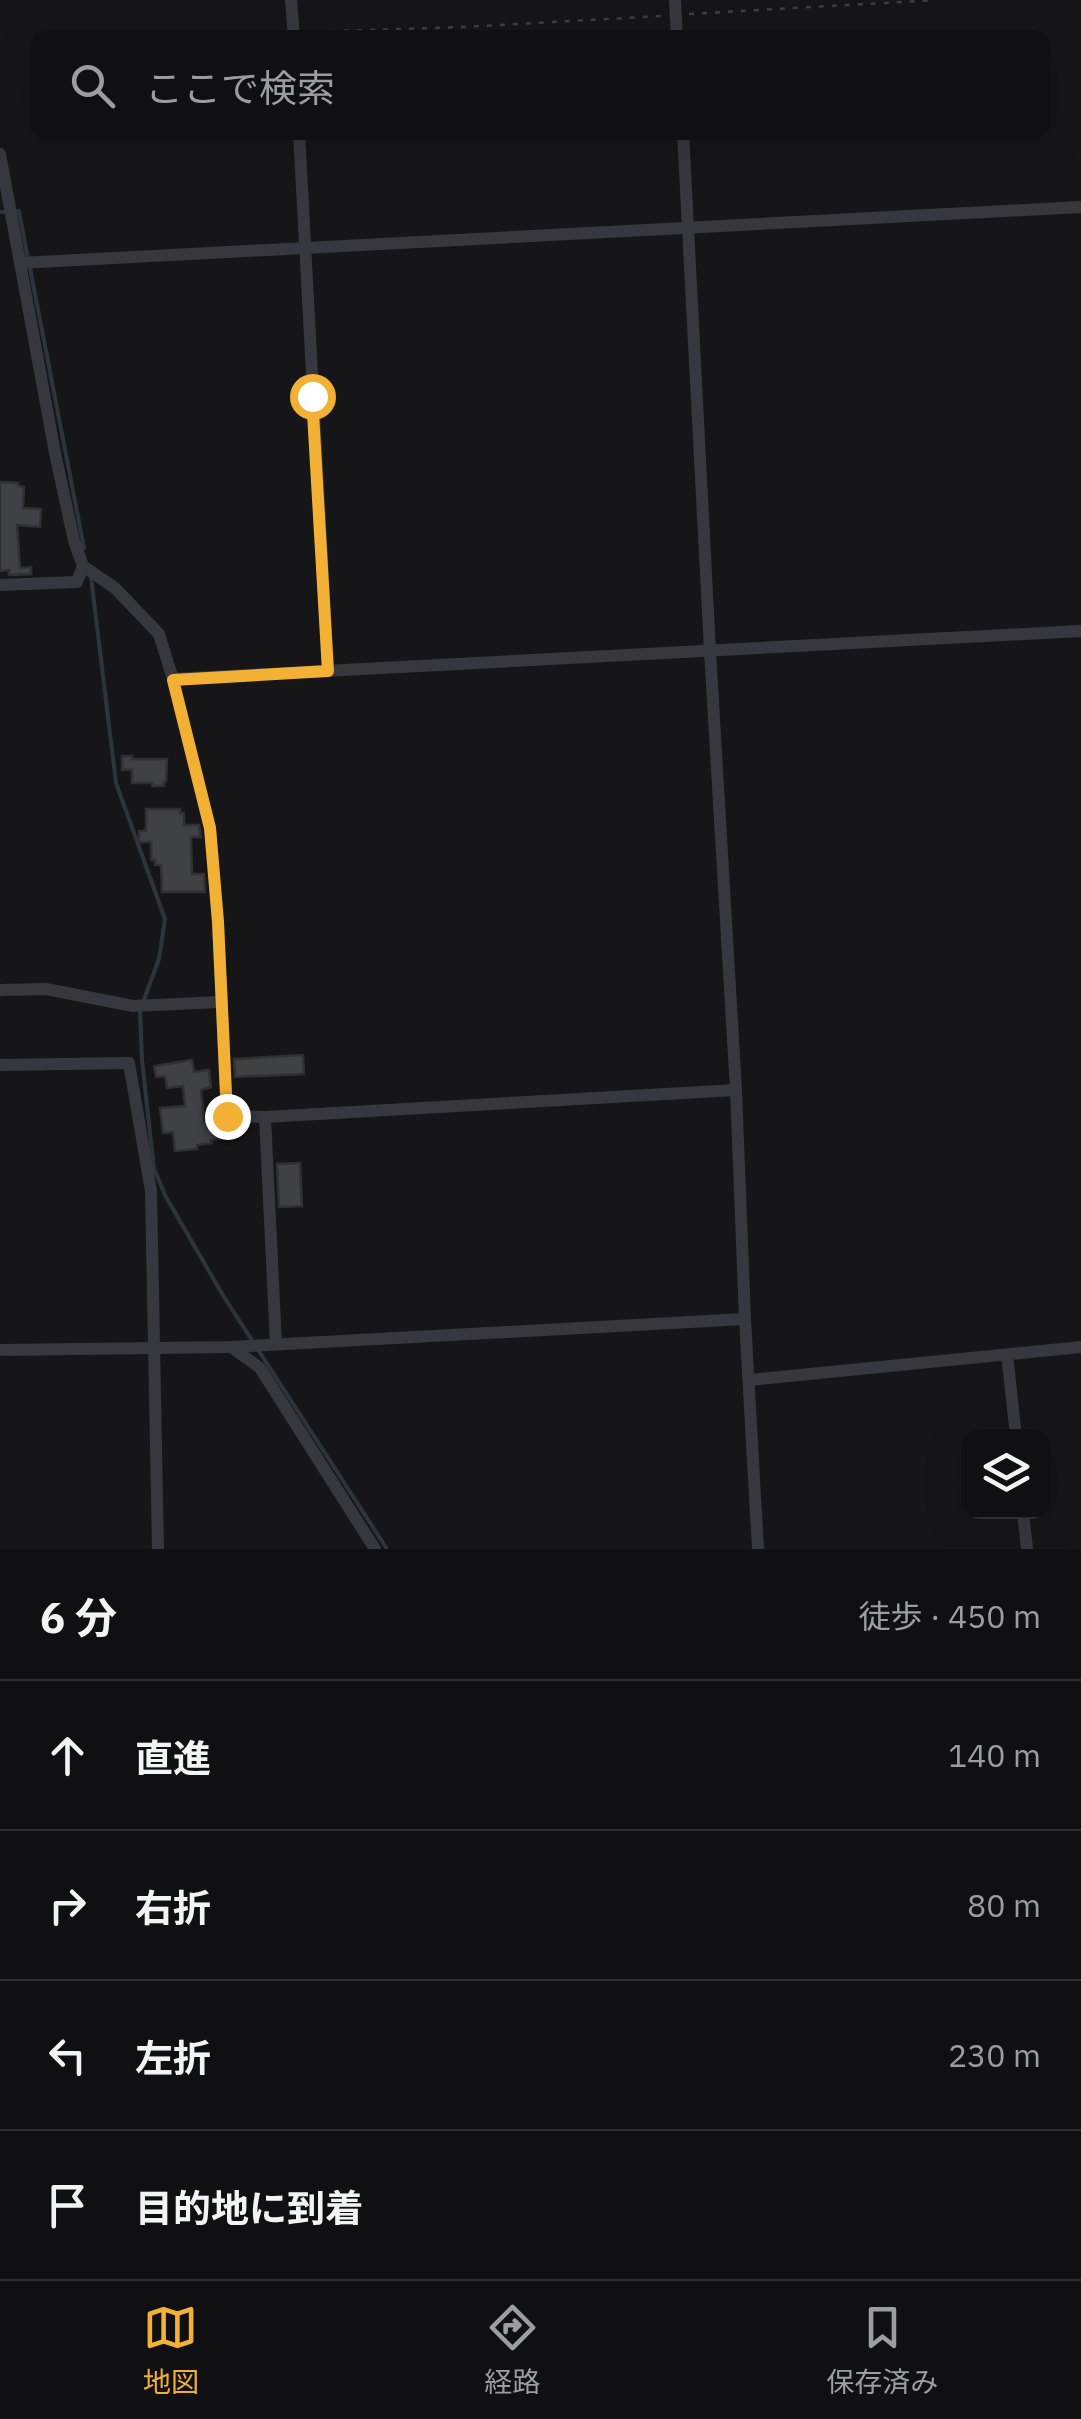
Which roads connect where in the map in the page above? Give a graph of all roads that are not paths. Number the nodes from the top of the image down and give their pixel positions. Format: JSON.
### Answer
{"nodes":[{"id":1,"x":292,"y":0,"type":"edge"},
{"id":2,"x":675,"y":0,"type":"edge"},
{"id":3,"x":293,"y":30,"type":"edge"},
{"id":4,"x":677,"y":30,"type":"edge"},
{"id":5,"x":299,"y":140,"type":"edge"},
{"id":6,"x":683,"y":140,"type":"edge"},
{"id":7,"x":0,"y":154,"type":"edge"},
{"id":8,"x":1081,"y":207,"type":"edge"},
{"id":9,"x":688,"y":228,"type":"junction"},
{"id":10,"x":306,"y":248,"type":"junction"},
{"id":11,"x":27,"y":263,"type":"junction"},
{"id":12,"x":83,"y":566,"type":"junction"},
{"id":13,"x":0,"y":585,"type":"edge"},
{"id":14,"x":1081,"y":631,"type":"edge"},
{"id":15,"x":710,"y":651,"type":"junction"},
{"id":16,"x":328,"y":671,"type":"junction"},
{"id":17,"x":173,"y":680,"type":"junction"},
{"id":18,"x":0,"y":990,"type":"edge"},
{"id":19,"x":220,"y":1002,"type":"junction"},
{"id":20,"x":0,"y":1065,"type":"edge"},
{"id":21,"x":736,"y":1090,"type":"junction"},
{"id":22,"x":265,"y":1116,"type":"junction"},
{"id":23,"x":745,"y":1319,"type":"junction"},
{"id":24,"x":263,"y":1345,"type":"junction"},
{"id":25,"x":154,"y":1346,"type":"junction"},
{"id":26,"x":232,"y":1346,"type":"junction"},
{"id":27,"x":1081,"y":1346,"type":"edge"},
{"id":28,"x":0,"y":1350,"type":"edge"},
{"id":29,"x":1008,"y":1355,"type":"junction"},
{"id":30,"x":749,"y":1380,"type":"junction"},
{"id":31,"x":1015,"y":1429,"type":"edge"},
{"id":32,"x":1024,"y":1519,"type":"edge"},
{"id":33,"x":158,"y":1549,"type":"edge"},
{"id":34,"x":374,"y":1549,"type":"edge"},
{"id":35,"x":758,"y":1549,"type":"edge"},
{"id":36,"x":1027,"y":1549,"type":"edge"}],
"edges":[{"from":1,"to":3,"type":"street"},
{"from":2,"to":4,"type":"street"},
{"from":5,"to":10,"type":"street"},
{"from":6,"to":9,"type":"street"},
{"from":7,"to":11,"type":"street"},
{"from":8,"to":9,"type":"street"},
{"from":9,"to":10,"type":"street"},
{"from":9,"to":15,"type":"street"},
{"from":10,"to":11,"type":"street"},
{"from":10,"to":16,"type":"street"},
{"from":11,"to":12,"type":"street"},
{"from":12,"to":13,"type":"street"},
{"from":12,"to":17,"type":"street"},
{"from":14,"to":15,"type":"street"},
{"from":15,"to":16,"type":"street"},
{"from":15,"to":21,"type":"street"},
{"from":16,"to":17,"type":"street"},
{"from":17,"to":19,"type":"street"},
{"from":18,"to":19,"type":"street"},
{"from":19,"to":22,"type":"street"},
{"from":20,"to":25,"type":"street"},
{"from":21,"to":22,"type":"street"},
{"from":21,"to":23,"type":"street"},
{"from":22,"to":24,"type":"street"},
{"from":23,"to":24,"type":"street"},
{"from":23,"to":30,"type":"street"},
{"from":24,"to":26,"type":"street"},
{"from":25,"to":26,"type":"street"},
{"from":25,"to":28,"type":"street"},
{"from":25,"to":33,"type":"street"},
{"from":26,"to":34,"type":"street"},
{"from":27,"to":29,"type":"street"},
{"from":29,"to":30,"type":"street"},
{"from":29,"to":31,"type":"street"},
{"from":30,"to":35,"type":"street"},
{"from":32,"to":36,"type":"street"}]}
